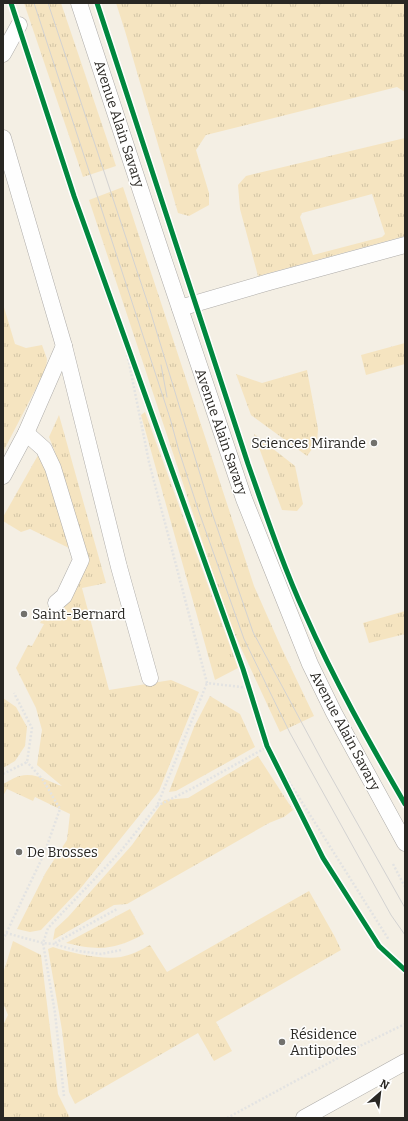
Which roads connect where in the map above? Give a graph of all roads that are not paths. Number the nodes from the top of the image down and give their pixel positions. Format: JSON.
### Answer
{"nodes":[{"id":1,"x":79,"y":3,"type":"edge"},
{"id":2,"x":18,"y":25,"type":"road end"},
{"id":3,"x":3,"y":54,"type":"edge"},
{"id":4,"x":3,"y":138,"type":"edge"},
{"id":5,"x":405,"y":245,"type":"edge"},
{"id":6,"x":180,"y":308,"type":"junction"},
{"id":7,"x":64,"y":346,"type":"junction"},
{"id":8,"x":26,"y":433,"type":"junction"},
{"id":9,"x":3,"y":476,"type":"edge"},
{"id":10,"x":56,"y":603,"type":"dead end"},
{"id":11,"x":150,"y":678,"type":"dead end"},
{"id":12,"x":405,"y":843,"type":"edge"},
{"id":13,"x":405,"y":1062,"type":"edge"},
{"id":14,"x":304,"y":1118,"type":"edge"}],
"edges":[{"from":1,"to":6,"type":"lane","name":"Avenue Alain Savary"},
{"from":2,"to":3,"type":"lane"},
{"from":4,"to":7,"type":"lane"},
{"from":5,"to":6,"type":"lane"},
{"from":6,"to":12,"type":"lane","name":"Avenue Alain Savary"},
{"from":7,"to":8,"type":"lane"},
{"from":7,"to":11,"type":"lane"},
{"from":8,"to":9,"type":"lane"},
{"from":8,"to":10,"type":"lane"},
{"from":13,"to":14,"type":"lane"}]}
